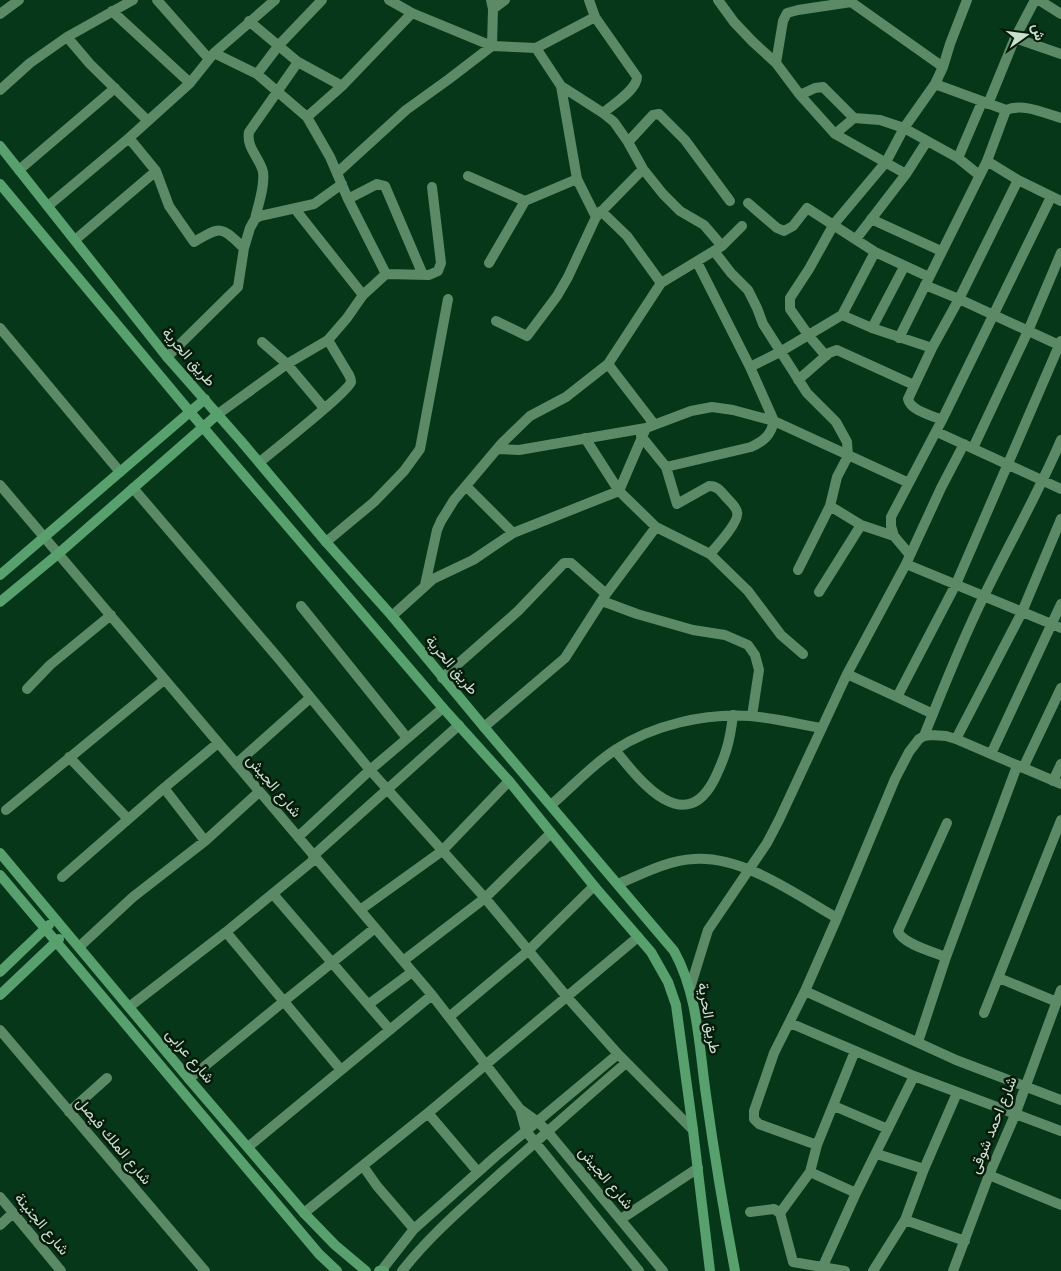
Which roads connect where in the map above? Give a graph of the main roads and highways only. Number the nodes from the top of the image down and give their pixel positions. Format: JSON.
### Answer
{"nodes":[{"id":1,"x":0,"y":146,"type":"edge"},
{"id":2,"x":0,"y":184,"type":"edge"},
{"id":3,"x":205,"y":399,"type":"junction"},
{"id":4,"x":190,"y":412,"type":"junction"},
{"id":5,"x":218,"y":414,"type":"junction"},
{"id":6,"x":202,"y":426,"type":"junction"},
{"id":7,"x":0,"y":575,"type":"edge"},
{"id":8,"x":0,"y":602,"type":"edge"},
{"id":9,"x":0,"y":853,"type":"edge"},
{"id":10,"x":0,"y":876,"type":"edge"},
{"id":11,"x":55,"y":919,"type":"junction"},
{"id":12,"x":45,"y":929,"type":"junction"},
{"id":13,"x":66,"y":932,"type":"junction"},
{"id":14,"x":56,"y":943,"type":"junction"},
{"id":15,"x":0,"y":972,"type":"edge"},
{"id":16,"x":0,"y":995,"type":"edge"},
{"id":17,"x":337,"y":1271,"type":"edge"},
{"id":18,"x":366,"y":1271,"type":"edge"},
{"id":19,"x":710,"y":1271,"type":"edge"},
{"id":20,"x":735,"y":1271,"type":"edge"}],
"edges":[{"from":1,"to":3,"type":"main road","name":"طريق الحرية"},
{"from":2,"to":4,"type":"main road","name":"طريق الحرية"},
{"from":3,"to":4,"type":"main road"},
{"from":3,"to":5,"type":"main road","name":"طريق الحرية"},
{"from":4,"to":6,"type":"main road","name":"طريق الحرية"},
{"from":4,"to":7,"type":"main road"},
{"from":5,"to":6,"type":"main road"},
{"from":5,"to":20,"type":"main road","name":"طريق الحرية"},
{"from":6,"to":8,"type":"main road"},
{"from":6,"to":19,"type":"main road","name":"طريق الحرية"},
{"from":9,"to":11,"type":"main road","name":"شارع عرابى"},
{"from":10,"to":12,"type":"main road","name":"شارع عرابى"},
{"from":11,"to":12,"type":"main road"},
{"from":11,"to":13,"type":"main road","name":"شارع عرابى"},
{"from":12,"to":14,"type":"main road","name":"شارع عرابى"},
{"from":12,"to":15,"type":"main road"},
{"from":13,"to":14,"type":"main road"},
{"from":13,"to":18,"type":"main road","name":"شارع عرابى"},
{"from":14,"to":16,"type":"main road"},
{"from":14,"to":17,"type":"main road","name":"شارع عرابى"}]}
